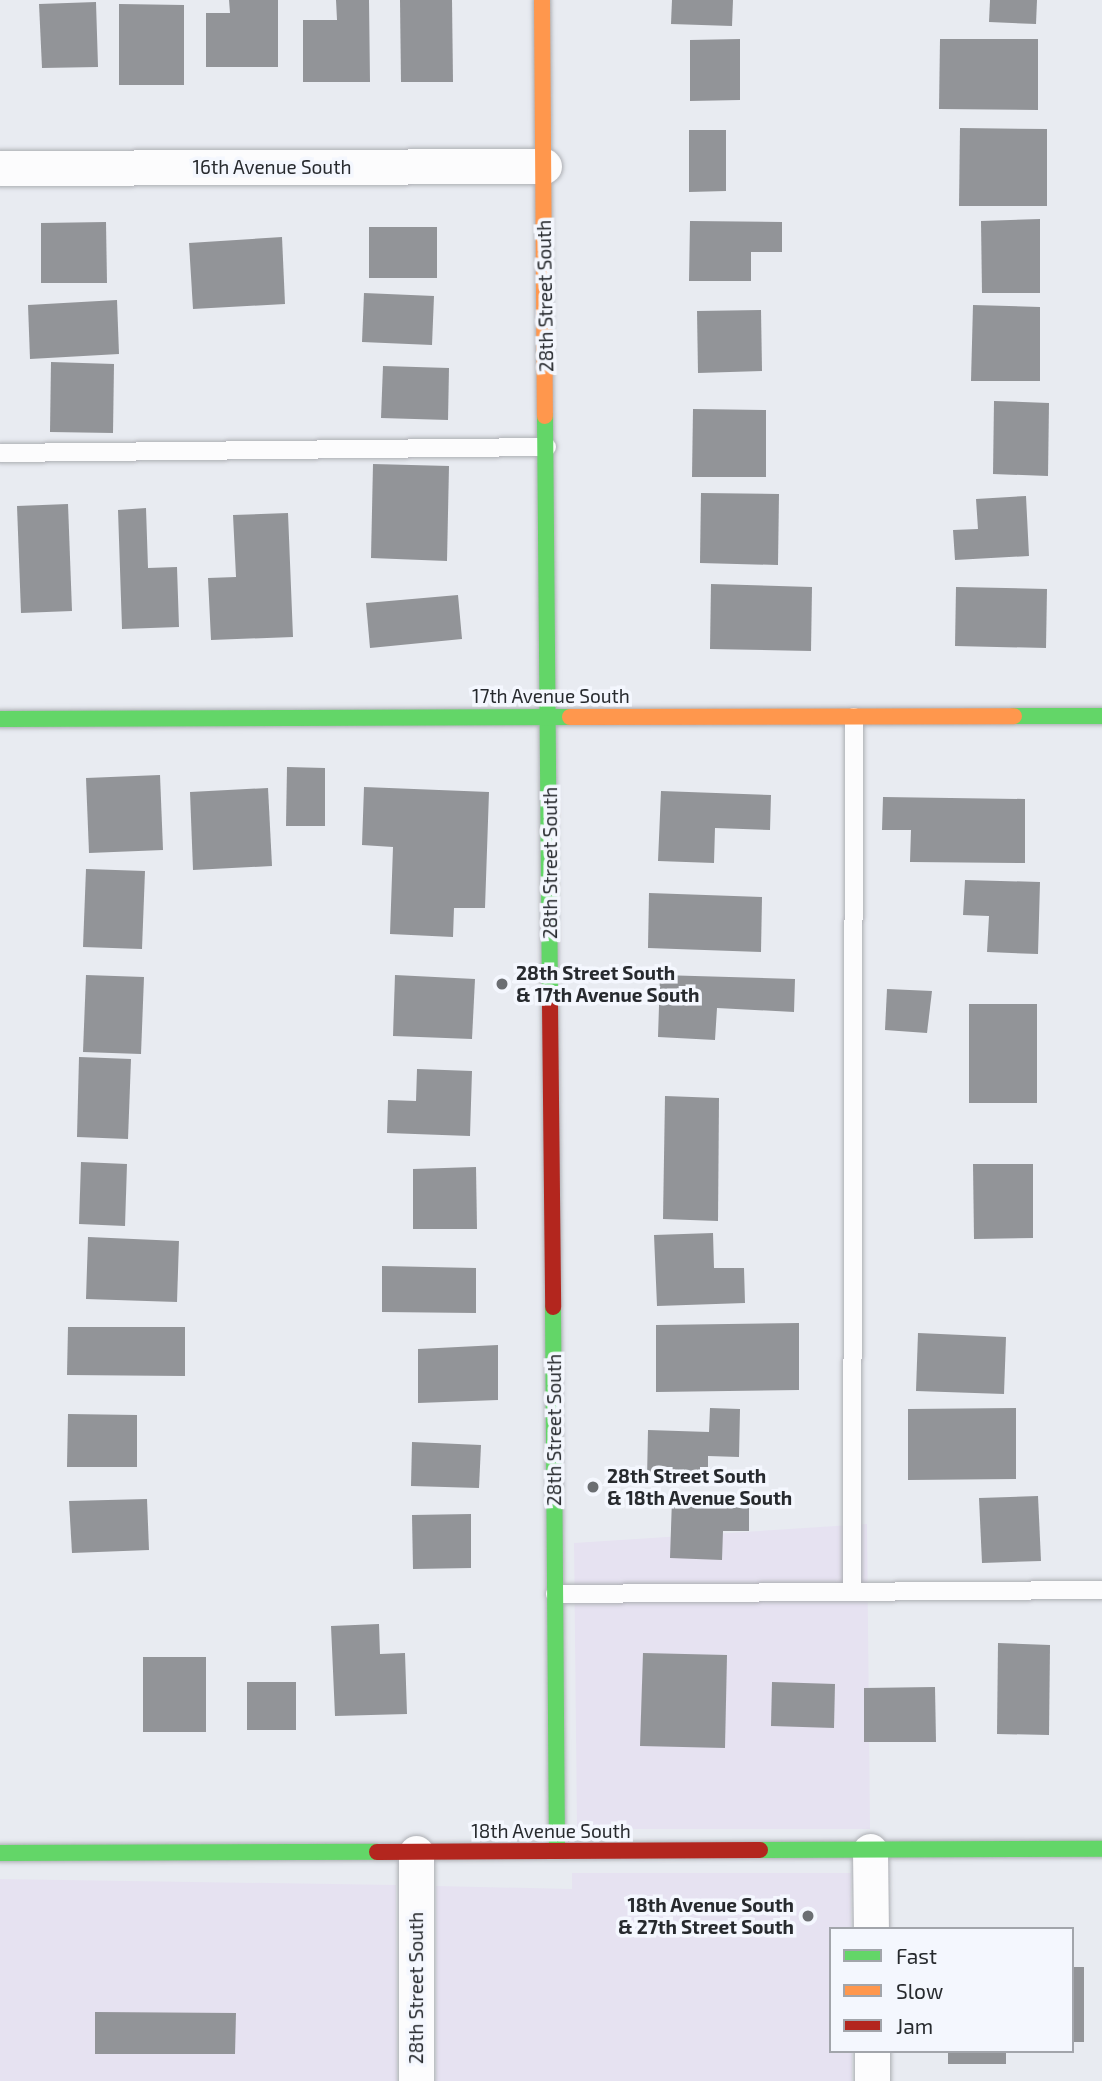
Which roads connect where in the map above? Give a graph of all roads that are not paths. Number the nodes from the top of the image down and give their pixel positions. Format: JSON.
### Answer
{"nodes":[{"id":1,"x":542,"y":0,"type":"edge"},
{"id":2,"x":544,"y":166,"type":"junction"},
{"id":3,"x":0,"y":168,"type":"edge"},
{"id":4,"x":547,"y":447,"type":"junction"},
{"id":5,"x":0,"y":453,"type":"edge"},
{"id":6,"x":1102,"y":716,"type":"edge"},
{"id":7,"x":549,"y":717,"type":"junction"},
{"id":8,"x":853,"y":717,"type":"junction"},
{"id":9,"x":0,"y":719,"type":"edge"},
{"id":10,"x":1102,"y":1590,"type":"edge"},
{"id":11,"x":852,"y":1591,"type":"junction"},
{"id":12,"x":555,"y":1594,"type":"junction"},
{"id":13,"x":1102,"y":1849,"type":"edge"},
{"id":14,"x":557,"y":1851,"type":"junction"},
{"id":15,"x":870,"y":1851,"type":"junction"},
{"id":16,"x":0,"y":1853,"type":"edge"},
{"id":17,"x":416,"y":1853,"type":"junction"},
{"id":18,"x":871,"y":1927,"type":"edge"},
{"id":19,"x":872,"y":2053,"type":"edge"},
{"id":20,"x":416,"y":2081,"type":"edge"},
{"id":21,"x":872,"y":2081,"type":"edge"}],
"edges":[{"from":1,"to":2,"type":"street","name":"28th Street South"},
{"from":2,"to":3,"type":"street","name":"16th Avenue South"},
{"from":2,"to":4,"type":"street","name":"28th Street South"},
{"from":4,"to":5,"type":"lane"},
{"from":4,"to":7,"type":"street","name":"28th Street South"},
{"from":6,"to":8,"type":"street","name":"17th Avenue South"},
{"from":7,"to":8,"type":"street","name":"17th Avenue South"},
{"from":7,"to":9,"type":"street","name":"17th Avenue South"},
{"from":7,"to":12,"type":"street","name":"28th Street South"},
{"from":8,"to":11,"type":"lane"},
{"from":10,"to":11,"type":"lane"},
{"from":11,"to":12,"type":"lane"},
{"from":12,"to":14,"type":"street","name":"28th Street South"},
{"from":13,"to":15,"type":"street","name":"18th Avenue South"},
{"from":14,"to":15,"type":"street","name":"18th Avenue South"},
{"from":14,"to":17,"type":"street","name":"18th Avenue South"},
{"from":15,"to":18,"type":"street"},
{"from":16,"to":17,"type":"street","name":"18th Avenue South"},
{"from":17,"to":20,"type":"street","name":"28th Street South"},
{"from":19,"to":21,"type":"street"}]}
